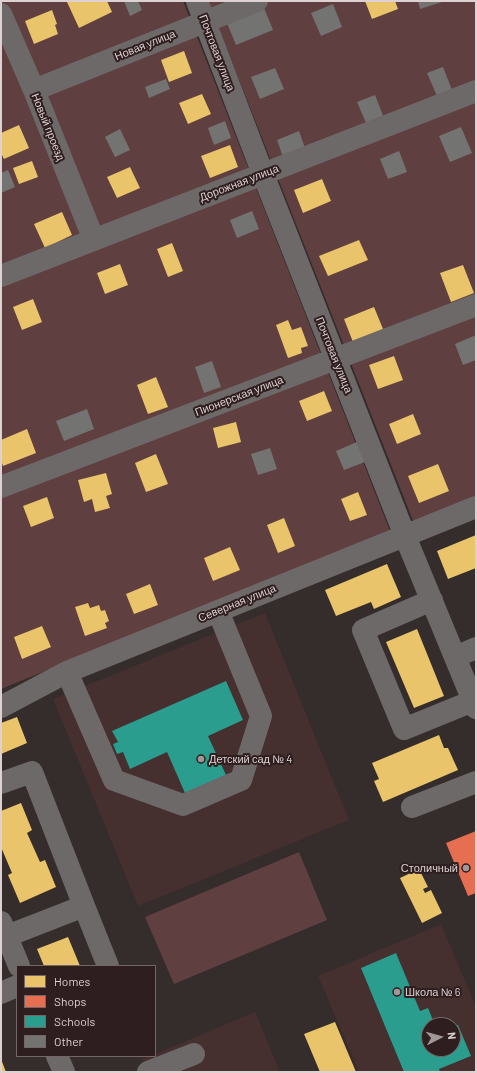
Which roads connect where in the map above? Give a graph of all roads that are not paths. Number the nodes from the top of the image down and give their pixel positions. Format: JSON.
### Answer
{"nodes":[{"id":1,"x":197,"y":1,"type":"edge"},
{"id":2,"x":258,"y":1,"type":"edge"},
{"id":3,"x":1,"y":14,"type":"edge"},
{"id":4,"x":205,"y":21,"type":"junction"},
{"id":5,"x":34,"y":90,"type":"junction"},
{"id":6,"x":476,"y":91,"type":"edge"},
{"id":7,"x":263,"y":174,"type":"junction"},
{"id":8,"x":94,"y":240,"type":"junction"},
{"id":9,"x":1,"y":276,"type":"edge"},
{"id":10,"x":476,"y":305,"type":"edge"},
{"id":11,"x":336,"y":359,"type":"junction"},
{"id":12,"x":1,"y":487,"type":"edge"},
{"id":13,"x":476,"y":507,"type":"edge"},
{"id":14,"x":405,"y":536,"type":"junction"},
{"id":15,"x":432,"y":600,"type":"junction"},
{"id":16,"x":218,"y":611,"type":"junction"},
{"id":17,"x":476,"y":648,"type":"edge"},
{"id":18,"x":455,"y":657,"type":"junction"},
{"id":19,"x":67,"y":672,"type":"junction"},
{"id":20,"x":475,"y":705,"type":"edge"},
{"id":21,"x":1,"y":707,"type":"edge"},
{"id":22,"x":476,"y":782,"type":"edge"},
{"id":23,"x":1,"y":783,"type":"edge"},
{"id":24,"x":412,"y":807,"type":"dead end"},
{"id":25,"x":84,"y":906,"type":"junction"},
{"id":26,"x":4,"y":929,"type":"edge"},
{"id":27,"x":19,"y":965,"type":"edge"},
{"id":28,"x":108,"y":965,"type":"edge"},
{"id":29,"x":16,"y":986,"type":"edge"},
{"id":30,"x":1,"y":993,"type":"edge"},
{"id":31,"x":194,"y":1054,"type":"dead end"},
{"id":32,"x":57,"y":1057,"type":"edge"},
{"id":33,"x":64,"y":1072,"type":"edge"},
{"id":34,"x":148,"y":1072,"type":"edge"}],
"edges":[{"from":1,"to":4,"type":"street","name":"Почтовая улица"},
{"from":2,"to":4,"type":"street","name":"Новая улица"},
{"from":3,"to":5,"type":"street","name":"Новый проезд"},
{"from":4,"to":5,"type":"street","name":"Новая улица"},
{"from":4,"to":7,"type":"street","name":"Почтовая улица"},
{"from":5,"to":8,"type":"street","name":"Новый проезд"},
{"from":6,"to":7,"type":"street","name":"Дорожная улица"},
{"from":7,"to":8,"type":"street","name":"Дорожная улица"},
{"from":7,"to":11,"type":"street","name":"Почтовая улица"},
{"from":8,"to":9,"type":"street","name":"Дорожная улица"},
{"from":10,"to":11,"type":"street","name":"Пионерская улица"},
{"from":11,"to":12,"type":"street","name":"Пионерская улица"},
{"from":11,"to":14,"type":"street","name":"Почтовая улица"},
{"from":13,"to":14,"type":"street","name":"Северная улица"},
{"from":14,"to":15,"type":"street","name":"Почтовая улица"},
{"from":14,"to":16,"type":"street","name":"Северная улица"},
{"from":15,"to":18,"type":"street","name":"Почтовая улица"},
{"from":15,"to":20,"type":"street"},
{"from":16,"to":19,"type":"street","name":"Северная улица"},
{"from":16,"to":19,"type":"street"},
{"from":17,"to":18,"type":"street"},
{"from":18,"to":20,"type":"street","name":"Почтовая улица"},
{"from":19,"to":21,"type":"street","name":"Северная улица"},
{"from":22,"to":24,"type":"street"},
{"from":23,"to":25,"type":"street"},
{"from":25,"to":26,"type":"street"},
{"from":25,"to":28,"type":"street"},
{"from":26,"to":27,"type":"street"},
{"from":29,"to":30,"type":"street"},
{"from":31,"to":34,"type":"street"},
{"from":32,"to":33,"type":"street"}]}
